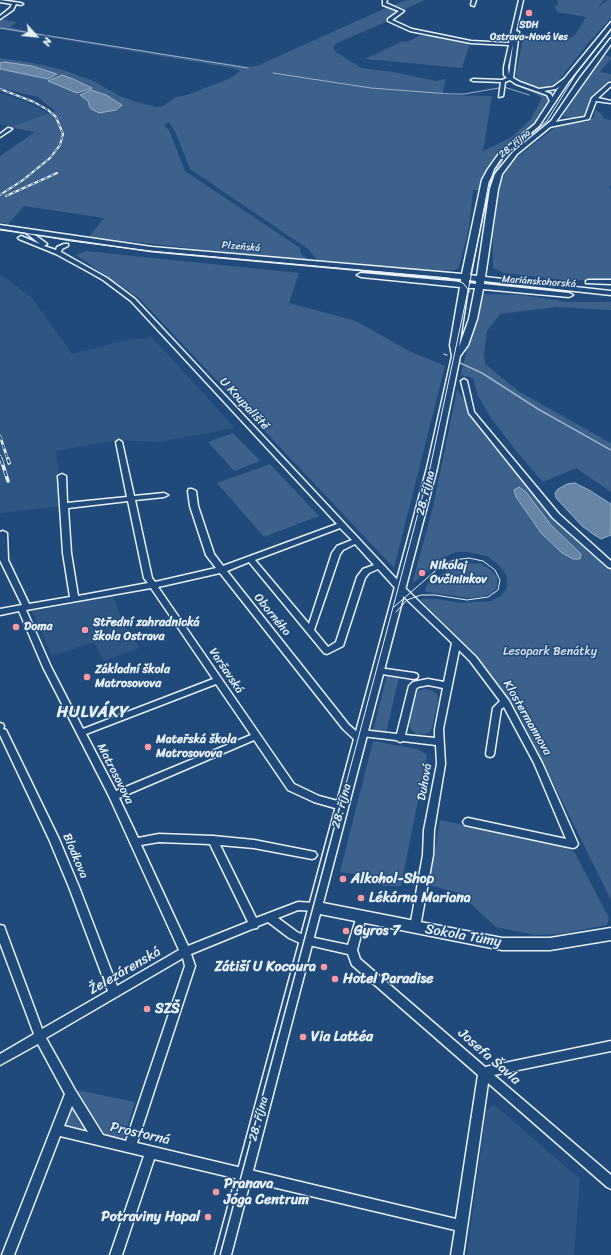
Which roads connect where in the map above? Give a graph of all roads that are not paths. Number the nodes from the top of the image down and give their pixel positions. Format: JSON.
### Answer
{"nodes":[{"id":1,"x":0,"y":0,"type":"edge"},
{"id":2,"x":521,"y":0,"type":"edge"},
{"id":3,"x":526,"y":0,"type":"edge"},
{"id":4,"x":384,"y":2,"type":"edge"},
{"id":5,"x":14,"y":4,"type":"junction"},
{"id":6,"x":21,"y":4,"type":"dead end"},
{"id":7,"x":0,"y":18,"type":"edge"},
{"id":8,"x":611,"y":24,"type":"edge"},
{"id":9,"x":515,"y":35,"type":"junction"},
{"id":10,"x":611,"y":40,"type":"edge"},
{"id":11,"x":510,"y":44,"type":"junction"},
{"id":12,"x":511,"y":79,"type":"junction"},
{"id":13,"x":473,"y":80,"type":"dead end"},
{"id":14,"x":566,"y":80,"type":"junction"},
{"id":15,"x":503,"y":81,"type":"junction"},
{"id":16,"x":611,"y":84,"type":"edge"},
{"id":17,"x":536,"y":89,"type":"junction"},
{"id":18,"x":501,"y":96,"type":"dead end"},
{"id":19,"x":594,"y":99,"type":"junction"},
{"id":20,"x":552,"y":101,"type":"junction"},
{"id":21,"x":611,"y":102,"type":"edge"},
{"id":22,"x":560,"y":113,"type":"junction"},
{"id":23,"x":574,"y":121,"type":"junction"},
{"id":24,"x":550,"y":126,"type":"junction"},
{"id":25,"x":10,"y":129,"type":"dead end"},
{"id":26,"x":0,"y":136,"type":"edge"},
{"id":27,"x":0,"y":227,"type":"edge"},
{"id":28,"x":28,"y":232,"type":"junction"},
{"id":29,"x":0,"y":234,"type":"edge"},
{"id":30,"x":21,"y":238,"type":"junction"},
{"id":31,"x":40,"y":241,"type":"junction"},
{"id":32,"x":66,"y":245,"type":"junction"},
{"id":33,"x":58,"y":253,"type":"junction"},
{"id":34,"x":482,"y":270,"type":"junction"},
{"id":35,"x":503,"y":281,"type":"junction"},
{"id":36,"x":465,"y":282,"type":"junction"},
{"id":37,"x":588,"y":282,"type":"dead end"},
{"id":38,"x":611,"y":282,"type":"edge"},
{"id":39,"x":480,"y":283,"type":"junction"},
{"id":40,"x":611,"y":293,"type":"edge"},
{"id":41,"x":611,"y":299,"type":"edge"},
{"id":42,"x":455,"y":360,"type":"junction"},
{"id":43,"x":464,"y":380,"type":"dead end"},
{"id":44,"x":119,"y":442,"type":"dead end"},
{"id":45,"x":62,"y":476,"type":"dead end"},
{"id":46,"x":192,"y":491,"type":"dead end"},
{"id":47,"x":164,"y":495,"type":"dead end"},
{"id":48,"x":132,"y":499,"type":"junction"},
{"id":49,"x":65,"y":506,"type":"junction"},
{"id":50,"x":342,"y":525,"type":"junction"},
{"id":51,"x":3,"y":533,"type":"dead end"},
{"id":52,"x":357,"y":541,"type":"junction"},
{"id":53,"x":250,"y":559,"type":"junction"},
{"id":54,"x":380,"y":565,"type":"junction"},
{"id":55,"x":611,"y":565,"type":"edge"},
{"id":56,"x":221,"y":570,"type":"junction"},
{"id":57,"x":153,"y":585,"type":"junction"},
{"id":58,"x":400,"y":588,"type":"junction"},
{"id":59,"x":74,"y":598,"type":"junction"},
{"id":60,"x":24,"y":607,"type":"junction"},
{"id":61,"x":0,"y":612,"type":"edge"},
{"id":62,"x":310,"y":631,"type":"junction"},
{"id":63,"x":456,"y":642,"type":"junction"},
{"id":64,"x":379,"y":670,"type":"junction"},
{"id":65,"x":414,"y":676,"type":"dead end"},
{"id":66,"x":218,"y":680,"type":"junction"},
{"id":67,"x":446,"y":685,"type":"junction"},
{"id":68,"x":505,"y":701,"type":"junction"},
{"id":69,"x":1,"y":728,"type":"edge"},
{"id":70,"x":81,"y":732,"type":"junction"},
{"id":71,"x":256,"y":736,"type":"junction"},
{"id":72,"x":361,"y":736,"type":"junction"},
{"id":73,"x":400,"y":739,"type":"junction"},
{"id":74,"x":439,"y":742,"type":"junction"},
{"id":75,"x":490,"y":754,"type":"dead end"},
{"id":76,"x":114,"y":796,"type":"junction"},
{"id":77,"x":342,"y":806,"type":"junction"},
{"id":78,"x":468,"y":822,"type":"dead end"},
{"id":79,"x":213,"y":840,"type":"junction"},
{"id":80,"x":135,"y":842,"type":"junction"},
{"id":81,"x":312,"y":855,"type":"dead end"},
{"id":82,"x":316,"y":907,"type":"junction"},
{"id":83,"x":361,"y":916,"type":"junction"},
{"id":84,"x":270,"y":918,"type":"junction"},
{"id":85,"x":254,"y":925,"type":"junction"},
{"id":86,"x":415,"y":927,"type":"junction"},
{"id":87,"x":0,"y":929,"type":"edge"},
{"id":88,"x":611,"y":934,"type":"edge"},
{"id":89,"x":306,"y":940,"type":"junction"},
{"id":90,"x":352,"y":950,"type":"junction"},
{"id":91,"x":186,"y":951,"type":"junction"},
{"id":92,"x":114,"y":993,"type":"junction"},
{"id":93,"x":40,"y":1037,"type":"junction"},
{"id":94,"x":611,"y":1046,"type":"edge"},
{"id":95,"x":0,"y":1060,"type":"edge"},
{"id":96,"x":484,"y":1072,"type":"junction"},
{"id":97,"x":71,"y":1094,"type":"junction"},
{"id":98,"x":57,"y":1130,"type":"junction"},
{"id":99,"x":100,"y":1141,"type":"junction"},
{"id":100,"x":130,"y":1147,"type":"junction"},
{"id":101,"x":151,"y":1152,"type":"junction"},
{"id":102,"x":244,"y":1175,"type":"junction"},
{"id":103,"x":611,"y":1183,"type":"edge"},
{"id":104,"x":461,"y":1226,"type":"junction"},
{"id":105,"x":8,"y":1255,"type":"edge"},
{"id":106,"x":116,"y":1255,"type":"edge"},
{"id":107,"x":223,"y":1255,"type":"edge"},
{"id":108,"x":457,"y":1255,"type":"edge"}],
"edges":[{"from":1,"to":5,"type":"street"},
{"from":2,"to":9,"type":"street"},
{"from":3,"to":9,"type":"street"},
{"from":4,"to":11,"type":"street"},
{"from":5,"to":6,"type":"street"},
{"from":5,"to":7,"type":"street"},
{"from":8,"to":14,"type":"main road","name":"28. října"},
{"from":9,"to":11,"type":"street"},
{"from":9,"to":12,"type":"street"},
{"from":10,"to":22,"type":"main road","name":"28. října"},
{"from":11,"to":12,"type":"street"},
{"from":12,"to":15,"type":"street"},
{"from":12,"to":17,"type":"street"},
{"from":13,"to":15,"type":"street"},
{"from":14,"to":17,"type":"street"},
{"from":14,"to":20,"type":"main road","name":"28. října"},
{"from":15,"to":18,"type":"street"},
{"from":16,"to":19,"type":"street"},
{"from":17,"to":20,"type":"street"},
{"from":19,"to":21,"type":"street"},
{"from":19,"to":23,"type":"street"},
{"from":20,"to":36,"type":"main road","name":"28. října"},
{"from":22,"to":23,"type":"street"},
{"from":22,"to":24,"type":"main road","name":"28. října"},
{"from":23,"to":24,"type":"street"},
{"from":24,"to":34,"type":"main road","name":"28. října"},
{"from":25,"to":26,"type":"street"},
{"from":27,"to":28,"type":"main road","name":"Plzeňská"},
{"from":28,"to":31,"type":"street","name":"U Koupaliště"},
{"from":28,"to":36,"type":"main road","name":"Plzeňská"},
{"from":29,"to":30,"type":"main road","name":"Plzeňská"},
{"from":30,"to":31,"type":"main road","name":"Plzeňská"},
{"from":30,"to":33,"type":"street","name":"U Koupaliště"},
{"from":31,"to":32,"type":"main road","name":"Plzeňská"},
{"from":31,"to":33,"type":"street","name":"U Koupaliště"},
{"from":32,"to":33,"type":"street"},
{"from":32,"to":36,"type":"main road","name":"Plzeňská"},
{"from":33,"to":50,"type":"street","name":"U Koupaliště"},
{"from":34,"to":35,"type":"main road"},
{"from":34,"to":39,"type":"main road","name":"28. října"},
{"from":35,"to":39,"type":"main road","name":"Mariánskohorská"},
{"from":35,"to":40,"type":"main road","name":"Mariánskohorská"},
{"from":36,"to":39,"type":"main road","name":"Mariánskohorská"},
{"from":36,"to":42,"type":"main road","name":"28. října"},
{"from":37,"to":38,"type":"street"},
{"from":39,"to":41,"type":"main road","name":"Mariánskohorská"},
{"from":39,"to":42,"type":"main road","name":"28. října"},
{"from":42,"to":58,"type":"main road","name":"28. října"},
{"from":43,"to":55,"type":"street"},
{"from":44,"to":48,"type":"street","name":"Varšavská"},
{"from":45,"to":49,"type":"street"},
{"from":46,"to":56,"type":"street","name":"Oborného"},
{"from":47,"to":48,"type":"street"},
{"from":48,"to":49,"type":"street"},
{"from":48,"to":57,"type":"street","name":"Varšavská"},
{"from":49,"to":59,"type":"street"},
{"from":50,"to":52,"type":"street","name":"U Koupaliště"},
{"from":50,"to":53,"type":"street"},
{"from":51,"to":60,"type":"street","name":"Matrosovova"},
{"from":52,"to":54,"type":"street","name":"U Koupaliště"},
{"from":52,"to":62,"type":"street"},
{"from":53,"to":56,"type":"street"},
{"from":53,"to":62,"type":"street"},
{"from":54,"to":58,"type":"street","name":"U Koupaliště"},
{"from":54,"to":62,"type":"street"},
{"from":56,"to":57,"type":"street"},
{"from":56,"to":72,"type":"street","name":"Oborného"},
{"from":57,"to":59,"type":"street"},
{"from":57,"to":66,"type":"street","name":"Varšavská"},
{"from":58,"to":63,"type":"street","name":"Klostermannova"},
{"from":58,"to":64,"type":"main road","name":"28. října"},
{"from":59,"to":60,"type":"street"},
{"from":60,"to":61,"type":"street"},
{"from":60,"to":70,"type":"street","name":"Matrosovova"},
{"from":63,"to":67,"type":"street","name":"Duhová"},
{"from":63,"to":68,"type":"street","name":"Klostermannova"},
{"from":64,"to":65,"type":"street"},
{"from":64,"to":72,"type":"main road","name":"28. října"},
{"from":66,"to":70,"type":"street"},
{"from":66,"to":71,"type":"street","name":"Varšavská"},
{"from":67,"to":73,"type":"street"},
{"from":67,"to":74,"type":"street","name":"Duhová"},
{"from":68,"to":75,"type":"street"},
{"from":68,"to":78,"type":"street","name":"Klostermannova"},
{"from":69,"to":92,"type":"street","name":"Blodkova"},
{"from":70,"to":76,"type":"street","name":"Matrosovova"},
{"from":71,"to":76,"type":"street"},
{"from":71,"to":77,"type":"street","name":"Varšavská"},
{"from":72,"to":73,"type":"street"},
{"from":72,"to":77,"type":"main road","name":"28. října"},
{"from":73,"to":74,"type":"street"},
{"from":74,"to":86,"type":"street","name":"Duhová"},
{"from":76,"to":80,"type":"street","name":"Matrosovova"},
{"from":77,"to":82,"type":"main road","name":"28. října"},
{"from":79,"to":80,"type":"street"},
{"from":79,"to":81,"type":"street"},
{"from":79,"to":85,"type":"street"},
{"from":80,"to":91,"type":"street","name":"Matrosovova"},
{"from":82,"to":83,"type":"main road","name":"Sokola Tůmy"},
{"from":82,"to":84,"type":"street","name":"Železárenská"},
{"from":82,"to":89,"type":"main road","name":"28. října"},
{"from":83,"to":86,"type":"main road","name":"Sokola Tůmy"},
{"from":83,"to":90,"type":"street"},
{"from":84,"to":85,"type":"street","name":"Železárenská"},
{"from":84,"to":89,"type":"street"},
{"from":85,"to":91,"type":"street","name":"Železárenská"},
{"from":86,"to":88,"type":"main road","name":"Sokola Tůmy"},
{"from":87,"to":93,"type":"street","name":"Prostorná"},
{"from":89,"to":90,"type":"street"},
{"from":89,"to":102,"type":"main road","name":"28. října"},
{"from":90,"to":96,"type":"street","name":"Josefa Šavla"},
{"from":91,"to":92,"type":"street","name":"Železárenská"},
{"from":91,"to":100,"type":"street","name":"Matrosovova"},
{"from":92,"to":93,"type":"street","name":"Železárenská"},
{"from":93,"to":95,"type":"street","name":"Železárenská"},
{"from":93,"to":97,"type":"street","name":"Prostorná"},
{"from":94,"to":96,"type":"street"},
{"from":96,"to":103,"type":"street","name":"Josefa Šavla"},
{"from":96,"to":104,"type":"street"},
{"from":97,"to":98,"type":"street"},
{"from":97,"to":99,"type":"street","name":"Prostorná"},
{"from":98,"to":99,"type":"street"},
{"from":98,"to":105,"type":"street"},
{"from":99,"to":100,"type":"street","name":"Prostorná"},
{"from":100,"to":101,"type":"street","name":"Prostorná"},
{"from":101,"to":102,"type":"street","name":"Prostorná"},
{"from":101,"to":106,"type":"street"},
{"from":102,"to":104,"type":"street","name":"Prostorná"},
{"from":102,"to":107,"type":"main road","name":"28. října"},
{"from":104,"to":108,"type":"street"}]}
